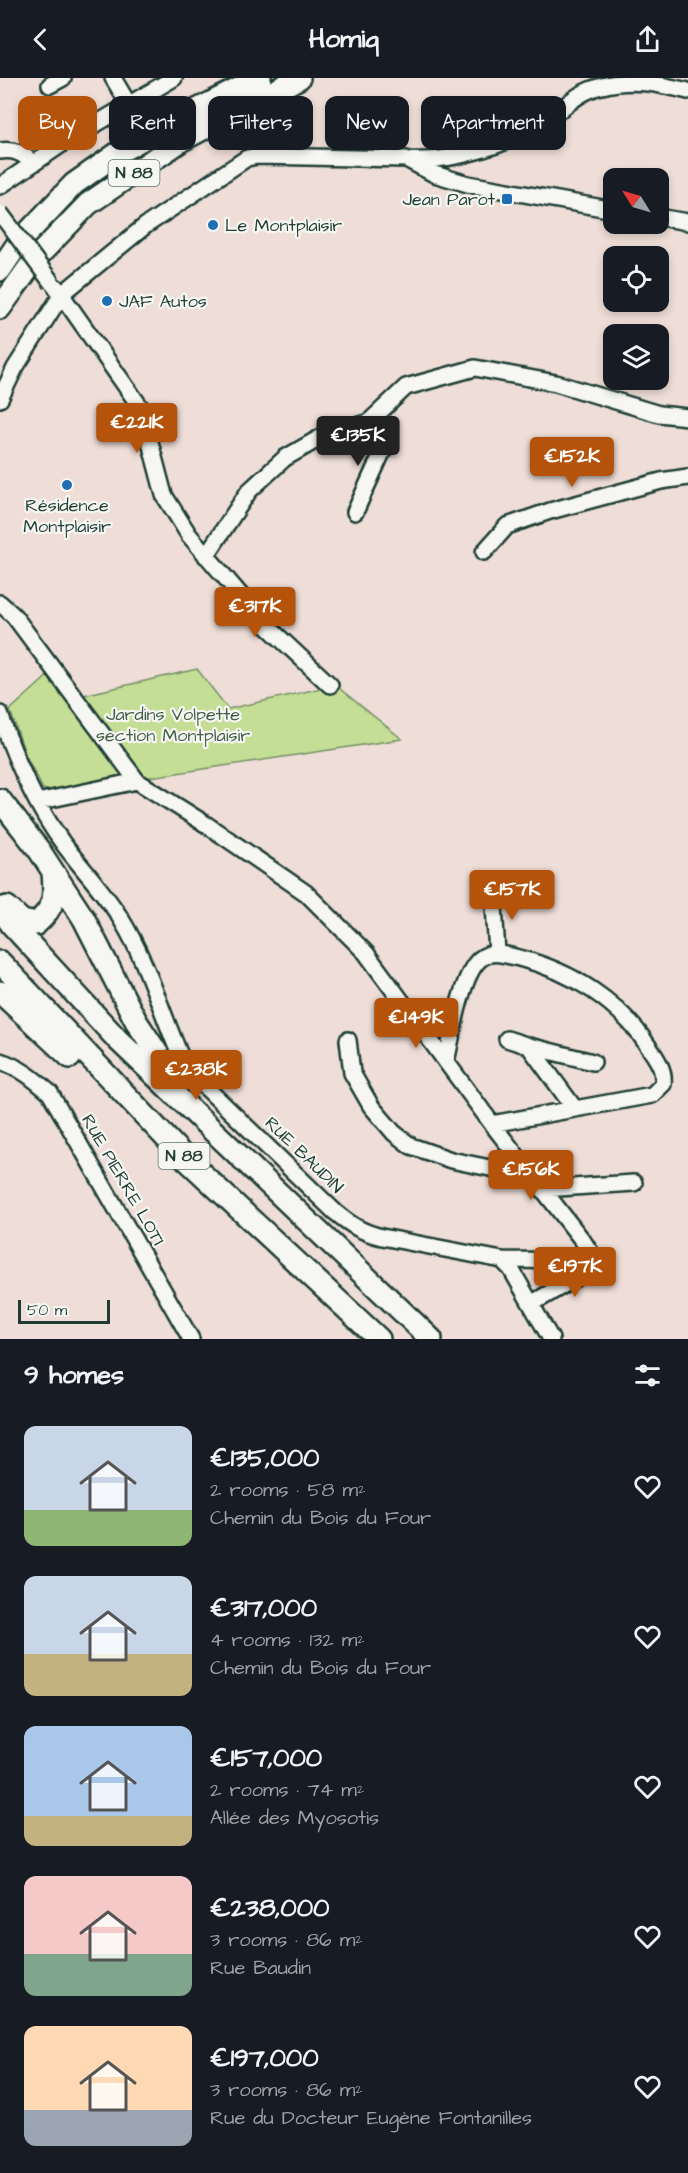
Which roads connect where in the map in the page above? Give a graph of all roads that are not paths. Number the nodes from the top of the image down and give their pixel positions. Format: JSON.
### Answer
{"nodes":[{"id":1,"x":113,"y":78,"type":"edge"},
{"id":2,"x":260,"y":78,"type":"edge"},
{"id":3,"x":299,"y":78,"type":"edge"},
{"id":4,"x":172,"y":79,"type":"edge"},
{"id":5,"x":650,"y":80,"type":"edge"},
{"id":6,"x":688,"y":91,"type":"edge"},
{"id":7,"x":124,"y":96,"type":"edge"},
{"id":8,"x":144,"y":96,"type":"edge"},
{"id":9,"x":109,"y":117,"type":"edge"},
{"id":10,"x":0,"y":151,"type":"edge"},
{"id":11,"x":406,"y":159,"type":"junction"},
{"id":12,"x":33,"y":163,"type":"junction"},
{"id":13,"x":0,"y":186,"type":"edge"},
{"id":14,"x":603,"y":208,"type":"edge"},
{"id":15,"x":0,"y":213,"type":"edge"},
{"id":16,"x":669,"y":219,"type":"edge"},
{"id":17,"x":688,"y":222,"type":"edge"},
{"id":18,"x":0,"y":270,"type":"edge"},
{"id":19,"x":57,"y":288,"type":"junction"},
{"id":20,"x":0,"y":308,"type":"edge"},
{"id":21,"x":0,"y":399,"type":"edge"},
{"id":22,"x":688,"y":417,"type":"edge"},
{"id":23,"x":372,"y":420,"type":"junction"},
{"id":24,"x":688,"y":477,"type":"edge"},
{"id":25,"x":355,"y":512,"type":"dead end"},
{"id":26,"x":484,"y":552,"type":"dead end"},
{"id":27,"x":206,"y":555,"type":"junction"},
{"id":28,"x":0,"y":603,"type":"edge"},
{"id":29,"x":330,"y":685,"type":"dead end"},
{"id":30,"x":0,"y":714,"type":"edge"},
{"id":31,"x":137,"y":780,"type":"junction"},
{"id":32,"x":0,"y":800,"type":"edge"},
{"id":33,"x":37,"y":802,"type":"junction"},
{"id":34,"x":53,"y":872,"type":"junction"},
{"id":35,"x":493,"y":890,"type":"dead end"},
{"id":36,"x":0,"y":899,"type":"edge"},
{"id":37,"x":0,"y":908,"type":"edge"},
{"id":38,"x":497,"y":952,"type":"junction"},
{"id":39,"x":0,"y":962,"type":"edge"},
{"id":40,"x":0,"y":992,"type":"edge"},
{"id":41,"x":507,"y":1039,"type":"dead end"},
{"id":42,"x":348,"y":1040,"type":"dead end"},
{"id":43,"x":529,"y":1046,"type":"junction"},
{"id":44,"x":0,"y":1061,"type":"edge"},
{"id":45,"x":446,"y":1062,"type":"junction"},
{"id":46,"x":593,"y":1062,"type":"dead end"},
{"id":47,"x":575,"y":1109,"type":"junction"},
{"id":48,"x":492,"y":1124,"type":"junction"},
{"id":49,"x":219,"y":1136,"type":"junction"},
{"id":50,"x":187,"y":1160,"type":"junction"},
{"id":51,"x":530,"y":1174,"type":"junction"},
{"id":52,"x":634,"y":1183,"type":"dead end"},
{"id":53,"x":543,"y":1189,"type":"junction"},
{"id":54,"x":502,"y":1260,"type":"junction"},
{"id":55,"x":596,"y":1261,"type":"junction"},
{"id":56,"x":531,"y":1304,"type":"junction"},
{"id":57,"x":191,"y":1339,"type":"edge"},
{"id":58,"x":379,"y":1339,"type":"edge"},
{"id":59,"x":431,"y":1339,"type":"edge"},
{"id":60,"x":551,"y":1339,"type":"edge"}],
"edges":[{"from":1,"to":7,"type":"street"},
{"from":2,"to":18,"type":"highway","number":"N 88"},
{"from":3,"to":20,"type":"highway","number":"N 88"},
{"from":4,"to":8,"type":"street"},
{"from":5,"to":6,"type":"street"},
{"from":5,"to":11,"type":"street"},
{"from":9,"to":12,"type":"street"},
{"from":10,"to":12,"type":"street"},
{"from":11,"to":14,"type":"street"},
{"from":11,"to":19,"type":"street"},
{"from":12,"to":13,"type":"street"},
{"from":15,"to":19,"type":"street","bridge":true},
{"from":16,"to":17,"type":"street"},
{"from":19,"to":21,"type":"street"},
{"from":19,"to":27,"type":"street"},
{"from":22,"to":23,"type":"street"},
{"from":23,"to":25,"type":"street"},
{"from":23,"to":27,"type":"street"},
{"from":24,"to":26,"type":"street"},
{"from":27,"to":29,"type":"street"},
{"from":28,"to":31,"type":"street"},
{"from":30,"to":33,"type":"street","name":"RUE BAUDIN"},
{"from":31,"to":33,"type":"street"},
{"from":31,"to":45,"type":"street"},
{"from":32,"to":34,"type":"highway"},
{"from":33,"to":54,"type":"street","name":"RUE BAUDIN"},
{"from":34,"to":36,"type":"highway"},
{"from":34,"to":49,"type":"highway"},
{"from":35,"to":38,"type":"street"},
{"from":37,"to":49,"type":"highway","number":"N 88"},
{"from":38,"to":45,"type":"street"},
{"from":38,"to":47,"type":"street"},
{"from":39,"to":50,"type":"highway","number":"N 88"},
{"from":40,"to":50,"type":"highway"},
{"from":41,"to":43,"type":"street"},
{"from":42,"to":51,"type":"street"},
{"from":43,"to":46,"type":"street"},
{"from":43,"to":47,"type":"street"},
{"from":44,"to":57,"type":"street","name":"RUE PIERRE LOTI"},
{"from":45,"to":48,"type":"street"},
{"from":47,"to":48,"type":"street"},
{"from":48,"to":51,"type":"street"},
{"from":49,"to":59,"type":"highway","number":"N 88"},
{"from":50,"to":58,"type":"highway","number":"N 88"},
{"from":51,"to":53,"type":"street"},
{"from":52,"to":53,"type":"street"},
{"from":53,"to":55,"type":"street"},
{"from":54,"to":55,"type":"street","name":"RUE BAUDIN"},
{"from":54,"to":56,"type":"street"},
{"from":55,"to":56,"type":"street"},
{"from":56,"to":60,"type":"street"}]}
